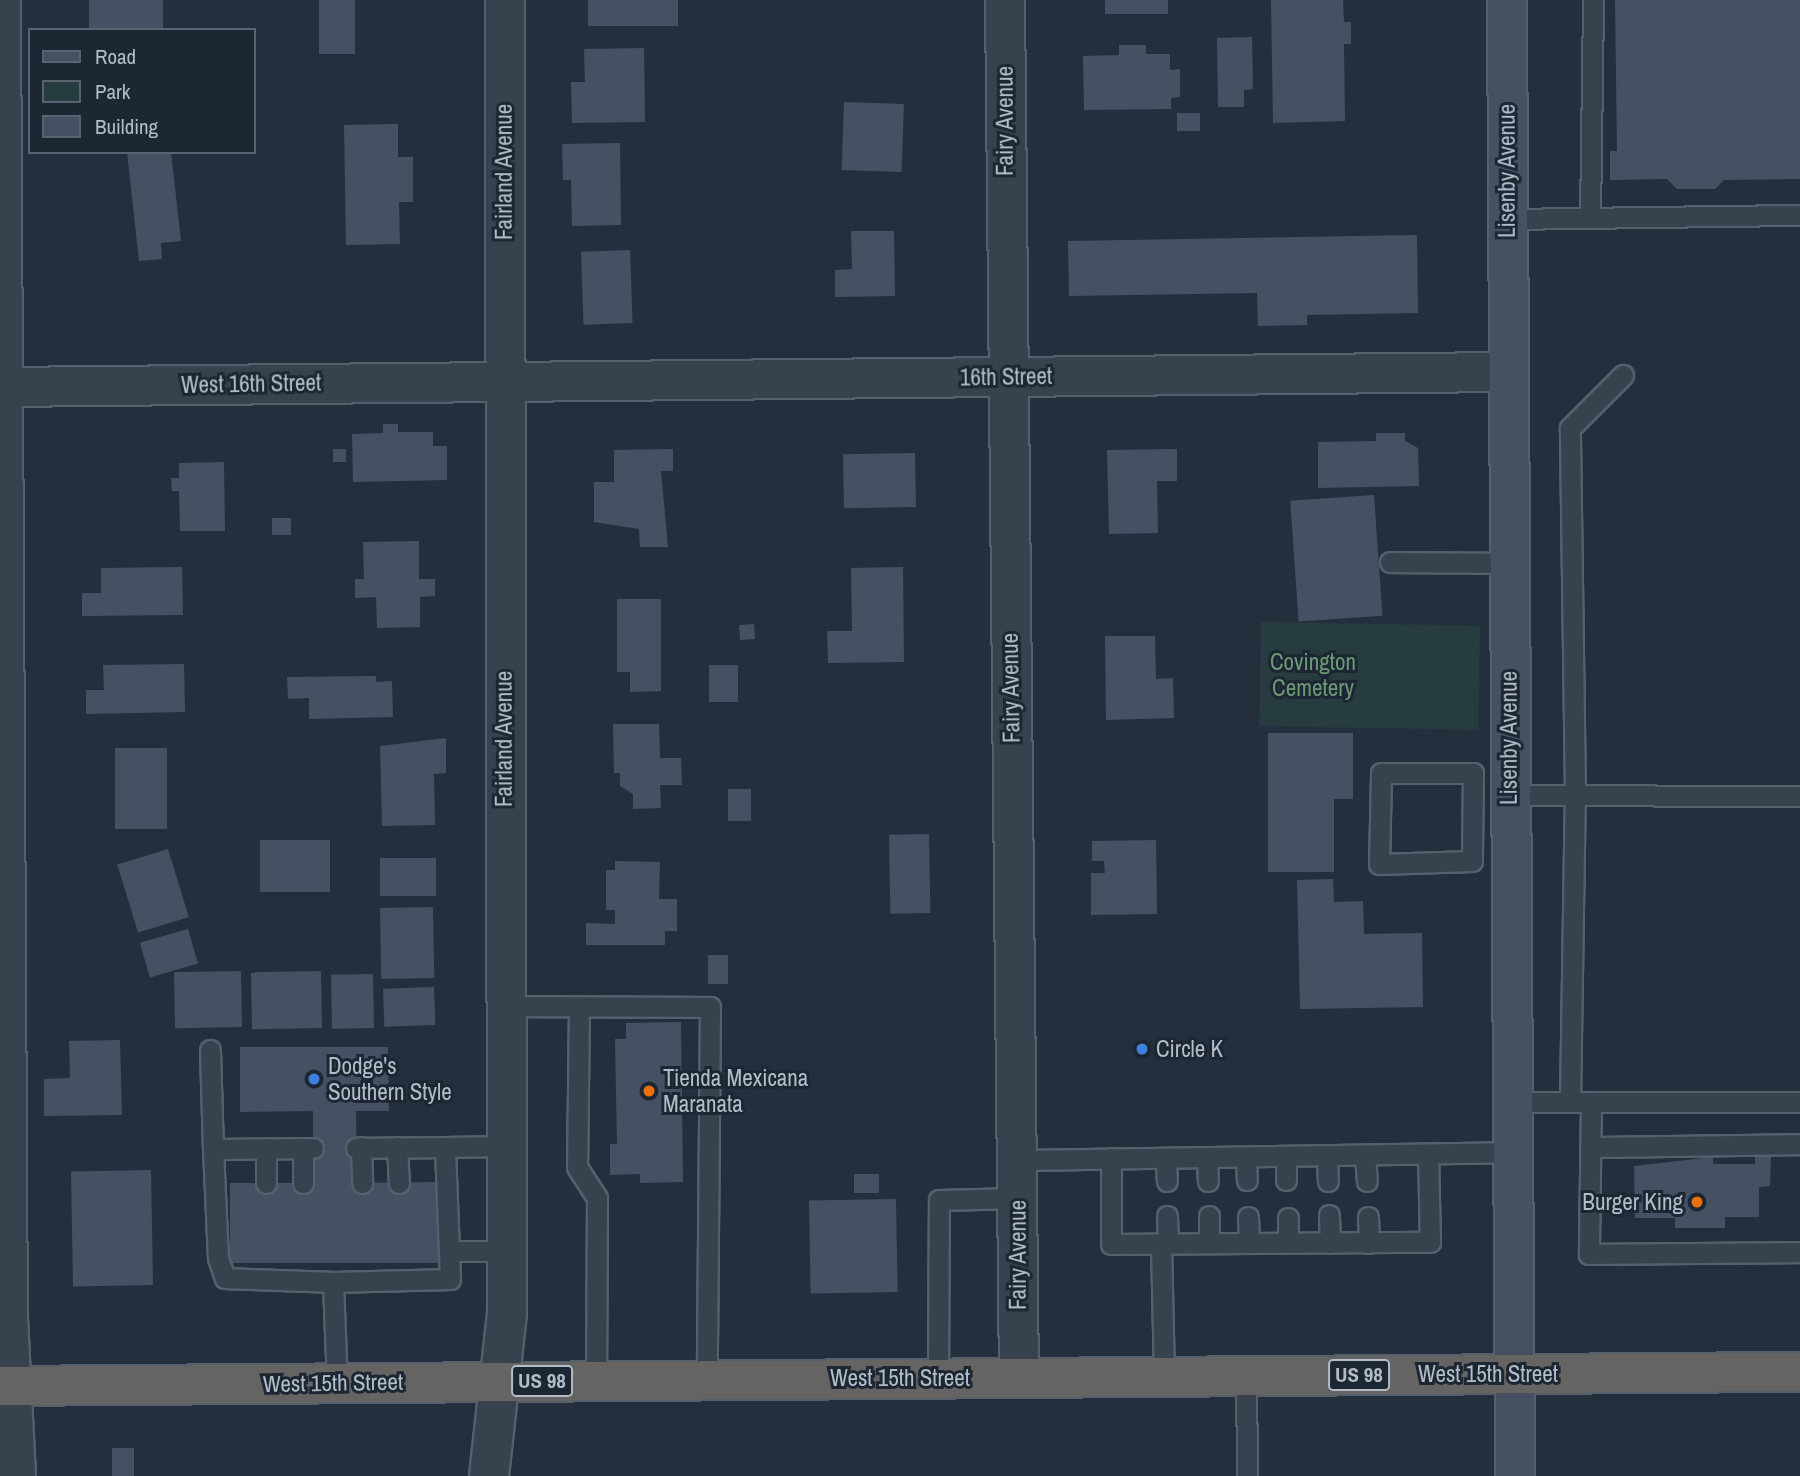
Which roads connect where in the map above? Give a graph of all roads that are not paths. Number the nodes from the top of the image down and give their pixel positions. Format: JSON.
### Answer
{"nodes":[{"id":1,"x":1,"y":0,"type":"edge"},
{"id":2,"x":505,"y":0,"type":"edge"},
{"id":3,"x":1005,"y":0,"type":"edge"},
{"id":4,"x":1507,"y":0,"type":"edge"},
{"id":5,"x":1593,"y":0,"type":"edge"},
{"id":6,"x":1800,"y":215,"type":"edge"},
{"id":7,"x":1590,"y":218,"type":"junction"},
{"id":8,"x":1507,"y":219,"type":"junction"},
{"id":9,"x":1508,"y":372,"type":"junction"},
{"id":10,"x":1623,"y":375,"type":"dead end"},
{"id":11,"x":1007,"y":377,"type":"junction"},
{"id":12,"x":503,"y":382,"type":"junction"},
{"id":13,"x":1,"y":387,"type":"edge"},
{"id":14,"x":1390,"y":562,"type":"dead end"},
{"id":15,"x":1509,"y":563,"type":"junction"},
{"id":16,"x":1497,"y":780,"type":"junction"},
{"id":17,"x":1575,"y":795,"type":"junction"},
{"id":18,"x":1800,"y":796,"type":"edge"},
{"id":19,"x":1490,"y":861,"type":"junction"},
{"id":20,"x":505,"y":1006,"type":"junction"},
{"id":21,"x":579,"y":1007,"type":"junction"},
{"id":22,"x":209,"y":1049,"type":"dead end"},
{"id":23,"x":1510,"y":1102,"type":"junction"},
{"id":24,"x":1570,"y":1102,"type":"junction"},
{"id":25,"x":1591,"y":1102,"type":"junction"},
{"id":26,"x":1800,"y":1102,"type":"edge"},
{"id":27,"x":1800,"y":1144,"type":"edge"},
{"id":28,"x":507,"y":1146,"type":"junction"},
{"id":29,"x":397,"y":1147,"type":"junction"},
{"id":30,"x":445,"y":1147,"type":"junction"},
{"id":31,"x":1590,"y":1147,"type":"junction"},
{"id":32,"x":266,"y":1148,"type":"junction"},
{"id":33,"x":213,"y":1149,"type":"junction"},
{"id":34,"x":1510,"y":1152,"type":"junction"},
{"id":35,"x":1365,"y":1155,"type":"junction"},
{"id":36,"x":1428,"y":1155,"type":"junction"},
{"id":37,"x":1286,"y":1156,"type":"junction"},
{"id":38,"x":1327,"y":1156,"type":"junction"},
{"id":39,"x":1207,"y":1157,"type":"junction"},
{"id":40,"x":1246,"y":1157,"type":"junction"},
{"id":41,"x":1111,"y":1158,"type":"junction"},
{"id":42,"x":1167,"y":1158,"type":"junction"},
{"id":43,"x":1018,"y":1160,"type":"junction"},
{"id":44,"x":1247,"y":1180,"type":"dead end"},
{"id":45,"x":1286,"y":1180,"type":"dead end"},
{"id":46,"x":1167,"y":1181,"type":"dead end"},
{"id":47,"x":1208,"y":1181,"type":"dead end"},
{"id":48,"x":1328,"y":1181,"type":"dead end"},
{"id":49,"x":1367,"y":1181,"type":"dead end"},
{"id":50,"x":266,"y":1183,"type":"dead end"},
{"id":51,"x":303,"y":1183,"type":"dead end"},
{"id":52,"x":362,"y":1183,"type":"dead end"},
{"id":53,"x":399,"y":1183,"type":"dead end"},
{"id":54,"x":1018,"y":1198,"type":"junction"},
{"id":55,"x":1167,"y":1216,"type":"dead end"},
{"id":56,"x":1209,"y":1216,"type":"dead end"},
{"id":57,"x":1329,"y":1216,"type":"dead end"},
{"id":58,"x":1248,"y":1217,"type":"dead end"},
{"id":59,"x":1368,"y":1217,"type":"dead end"},
{"id":60,"x":1288,"y":1218,"type":"dead end"},
{"id":61,"x":1209,"y":1243,"type":"junction"},
{"id":62,"x":1249,"y":1243,"type":"junction"},
{"id":63,"x":1288,"y":1243,"type":"junction"},
{"id":64,"x":1330,"y":1243,"type":"junction"},
{"id":65,"x":1369,"y":1243,"type":"junction"},
{"id":66,"x":1165,"y":1244,"type":"junction"},
{"id":67,"x":451,"y":1251,"type":"junction"},
{"id":68,"x":507,"y":1251,"type":"junction"},
{"id":69,"x":1800,"y":1252,"type":"edge"},
{"id":70,"x":333,"y":1282,"type":"junction"},
{"id":71,"x":1800,"y":1372,"type":"edge"},
{"id":72,"x":1513,"y":1374,"type":"junction"},
{"id":73,"x":1164,"y":1376,"type":"junction"},
{"id":74,"x":1246,"y":1376,"type":"junction"},
{"id":75,"x":1019,"y":1377,"type":"junction"},
{"id":76,"x":938,"y":1378,"type":"junction"},
{"id":77,"x":707,"y":1379,"type":"junction"},
{"id":78,"x":498,"y":1381,"type":"junction"},
{"id":79,"x":596,"y":1381,"type":"junction"},
{"id":80,"x":337,"y":1383,"type":"junction"},
{"id":81,"x":6,"y":1385,"type":"edge"},
{"id":82,"x":16,"y":1476,"type":"edge"},
{"id":83,"x":489,"y":1476,"type":"edge"},
{"id":84,"x":1247,"y":1476,"type":"edge"},
{"id":85,"x":1515,"y":1476,"type":"edge"}],
"edges":[{"from":1,"to":13,"type":"street"},
{"from":2,"to":12,"type":"street","name":"Fairland Avenue"},
{"from":3,"to":11,"type":"street","name":"Fairy Avenue"},
{"from":4,"to":8,"type":"main road","name":"Lisenby Avenue"},
{"from":5,"to":7,"type":"lane"},
{"from":6,"to":7,"type":"lane"},
{"from":7,"to":8,"type":"lane"},
{"from":8,"to":9,"type":"main road","name":"Lisenby Avenue"},
{"from":9,"to":11,"type":"street","name":"16th Street"},
{"from":9,"to":15,"type":"main road","name":"Lisenby Avenue"},
{"from":10,"to":17,"type":"lane"},
{"from":11,"to":12,"type":"street","name":"16th Street"},
{"from":11,"to":43,"type":"street","name":"Fairy Avenue"},
{"from":12,"to":13,"type":"street","name":"West 16th Street"},
{"from":12,"to":20,"type":"street","name":"Fairland Avenue"},
{"from":13,"to":81,"type":"street"},
{"from":14,"to":15,"type":"lane"},
{"from":15,"to":16,"type":"main road","name":"Lisenby Avenue"},
{"from":16,"to":17,"type":"lane"},
{"from":16,"to":19,"type":"main road","name":"Lisenby Avenue"},
{"from":16,"to":19,"type":"lane"},
{"from":17,"to":18,"type":"lane"},
{"from":17,"to":24,"type":"lane"},
{"from":19,"to":23,"type":"main road","name":"Lisenby Avenue"},
{"from":20,"to":21,"type":"lane"},
{"from":20,"to":28,"type":"street","name":"Fairland Avenue"},
{"from":21,"to":77,"type":"lane"},
{"from":21,"to":79,"type":"lane"},
{"from":22,"to":33,"type":"lane"},
{"from":23,"to":24,"type":"lane"},
{"from":23,"to":34,"type":"main road","name":"Lisenby Avenue"},
{"from":24,"to":25,"type":"lane"},
{"from":25,"to":26,"type":"lane"},
{"from":25,"to":31,"type":"lane"},
{"from":27,"to":31,"type":"lane"},
{"from":28,"to":30,"type":"lane"},
{"from":28,"to":68,"type":"street","name":"Fairland Avenue"},
{"from":29,"to":30,"type":"lane"},
{"from":29,"to":52,"type":"lane"},
{"from":29,"to":53,"type":"lane"},
{"from":30,"to":67,"type":"lane"},
{"from":31,"to":69,"type":"lane"},
{"from":32,"to":33,"type":"lane"},
{"from":32,"to":50,"type":"lane"},
{"from":32,"to":51,"type":"lane"},
{"from":33,"to":70,"type":"lane"},
{"from":34,"to":36,"type":"lane"},
{"from":34,"to":72,"type":"main road","name":"Lisenby Avenue"},
{"from":35,"to":36,"type":"lane"},
{"from":35,"to":38,"type":"lane"},
{"from":35,"to":49,"type":"lane"},
{"from":36,"to":65,"type":"lane"},
{"from":37,"to":38,"type":"lane"},
{"from":37,"to":40,"type":"lane"},
{"from":37,"to":45,"type":"lane"},
{"from":38,"to":48,"type":"lane"},
{"from":39,"to":40,"type":"lane"},
{"from":39,"to":42,"type":"lane"},
{"from":39,"to":47,"type":"lane"},
{"from":40,"to":44,"type":"lane"},
{"from":41,"to":42,"type":"lane"},
{"from":41,"to":43,"type":"lane"},
{"from":41,"to":66,"type":"lane"},
{"from":42,"to":46,"type":"lane"},
{"from":43,"to":54,"type":"street","name":"Fairy Avenue"},
{"from":54,"to":75,"type":"street","name":"Fairy Avenue"},
{"from":54,"to":76,"type":"lane"},
{"from":55,"to":66,"type":"lane"},
{"from":56,"to":61,"type":"lane"},
{"from":57,"to":64,"type":"lane"},
{"from":58,"to":62,"type":"lane"},
{"from":59,"to":65,"type":"lane"},
{"from":60,"to":63,"type":"lane"},
{"from":61,"to":62,"type":"lane"},
{"from":61,"to":66,"type":"lane"},
{"from":62,"to":63,"type":"lane"},
{"from":63,"to":64,"type":"lane"},
{"from":64,"to":65,"type":"lane"},
{"from":66,"to":73,"type":"lane"},
{"from":67,"to":68,"type":"lane"},
{"from":67,"to":70,"type":"lane"},
{"from":68,"to":78,"type":"street","name":"Fairland Avenue"},
{"from":70,"to":80,"type":"lane"},
{"from":71,"to":72,"type":"highway","name":"West 15th Street","number":"US 98"},
{"from":72,"to":74,"type":"highway","name":"West 15th Street","number":"US 98"},
{"from":72,"to":85,"type":"main road","name":"Lisenby Avenue"},
{"from":73,"to":74,"type":"highway","name":"West 15th Street","number":"US 98"},
{"from":73,"to":75,"type":"highway","name":"West 15th Street","number":"US 98"},
{"from":74,"to":84,"type":"lane"},
{"from":75,"to":76,"type":"highway","name":"West 15th Street","number":"US 98"},
{"from":76,"to":77,"type":"highway","name":"West 15th Street","number":"US 98"},
{"from":77,"to":79,"type":"highway","name":"West 15th Street","number":"US 98"},
{"from":78,"to":79,"type":"highway","name":"West 15th Street","number":"US 98"},
{"from":78,"to":80,"type":"highway","name":"West 15th Street","number":"US 98"},
{"from":78,"to":83,"type":"street","name":"Fairland Avenue"},
{"from":80,"to":81,"type":"highway","name":"West 15th Street","number":"US 98"},
{"from":81,"to":82,"type":"street"}]}
